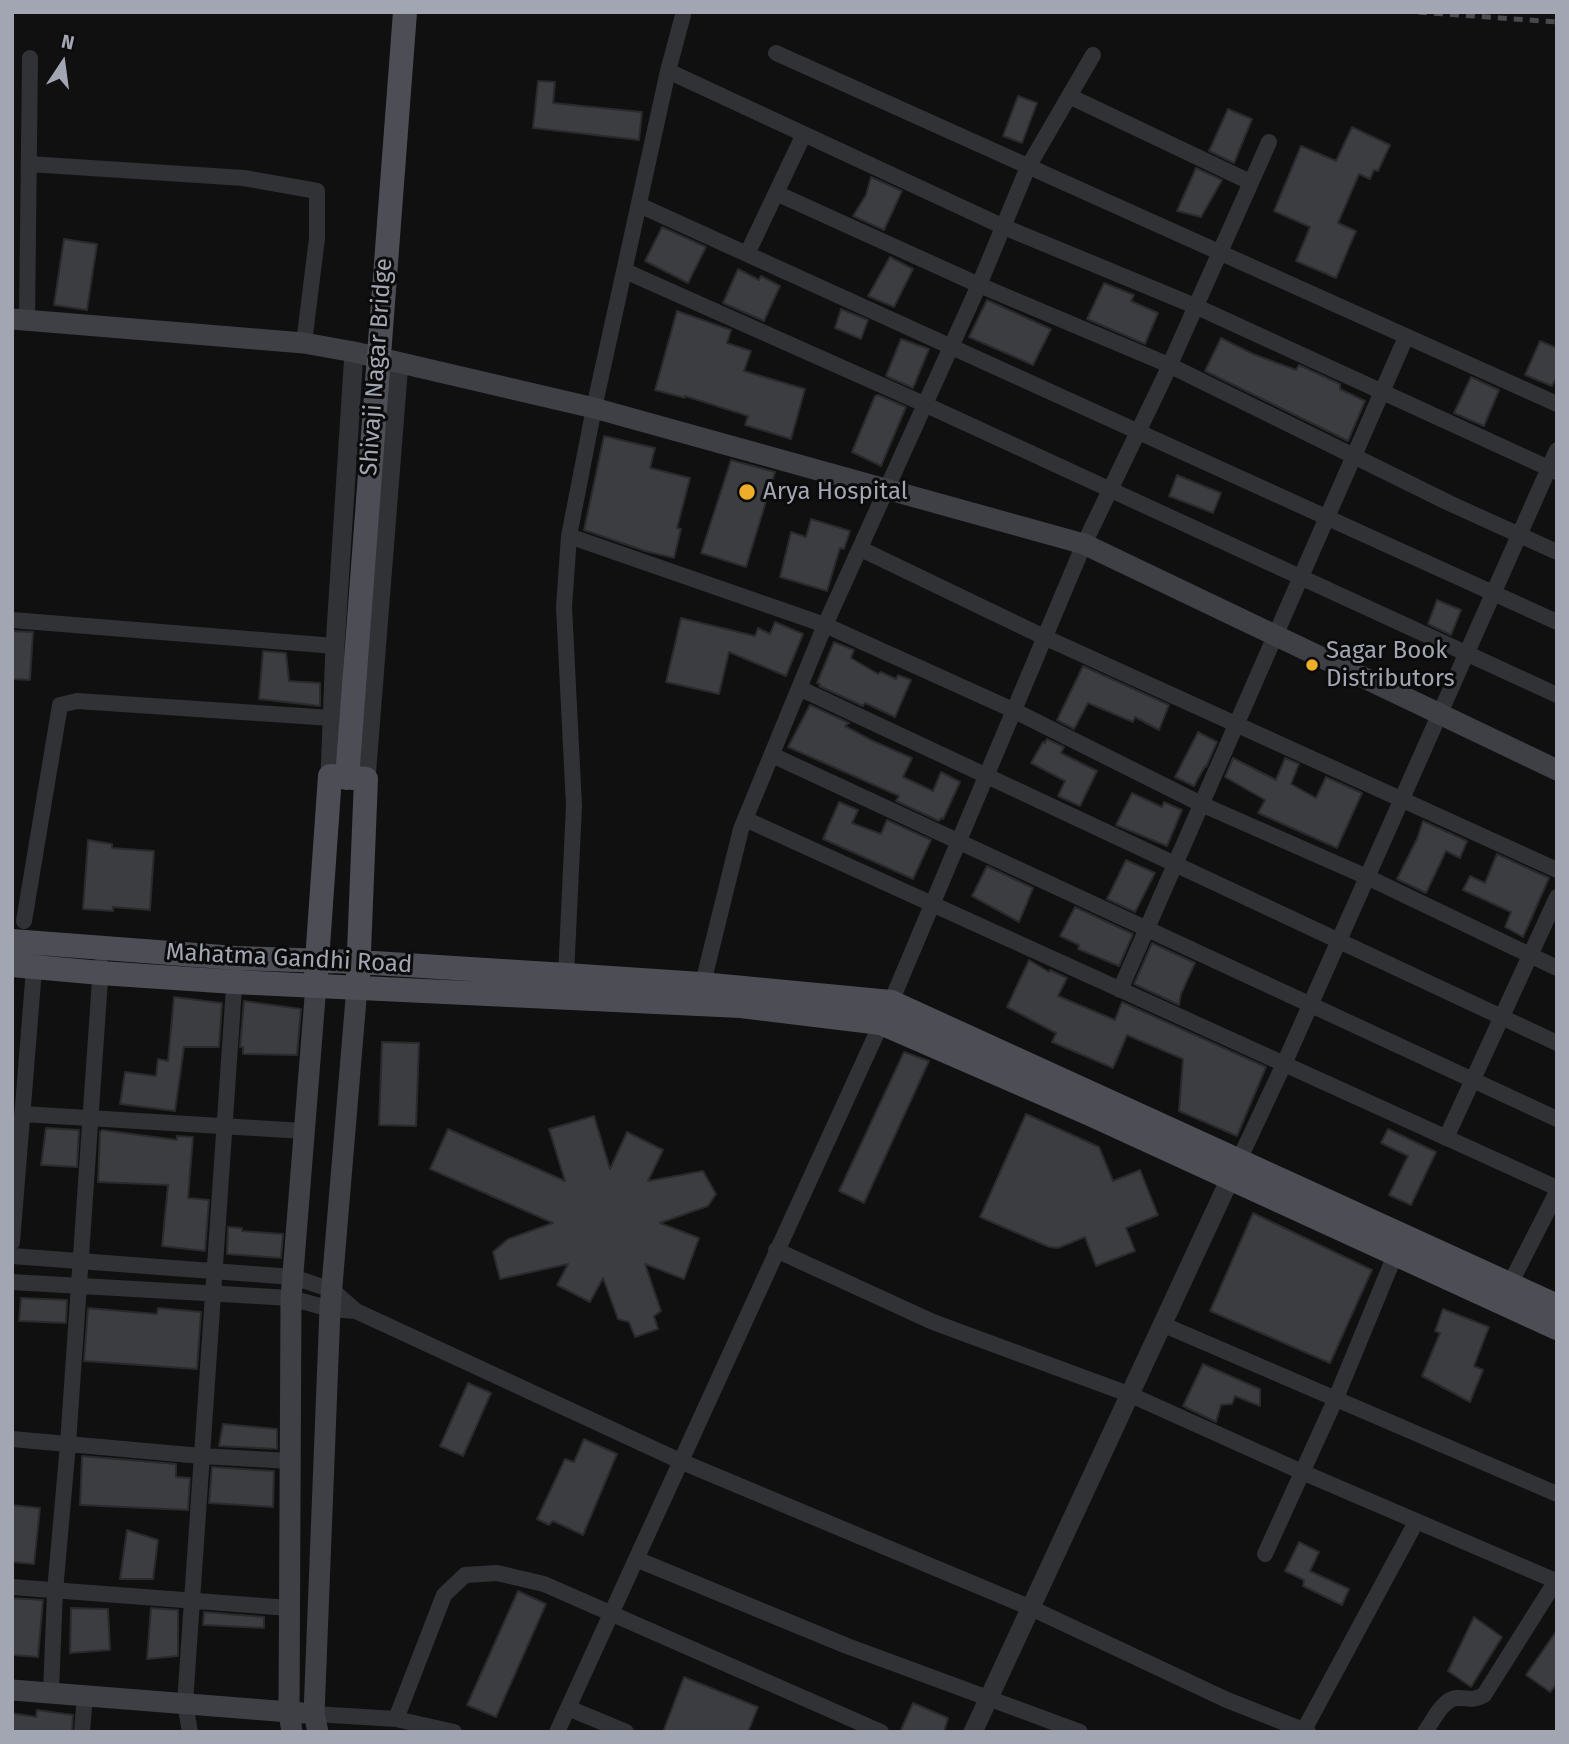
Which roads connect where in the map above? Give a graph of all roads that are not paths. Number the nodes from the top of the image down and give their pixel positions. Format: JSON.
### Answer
{"nodes":[{"id":1,"x":405,"y":12,"type":"edge"},
{"id":2,"x":683,"y":15,"type":"dead end"},
{"id":3,"x":776,"y":53,"type":"dead end"},
{"id":4,"x":1093,"y":55,"type":"dead end"},
{"id":5,"x":30,"y":58,"type":"dead end"},
{"id":6,"x":668,"y":71,"type":"junction"},
{"id":7,"x":1069,"y":96,"type":"junction"},
{"id":8,"x":804,"y":134,"type":"junction"},
{"id":9,"x":1269,"y":142,"type":"dead end"},
{"id":10,"x":29,"y":164,"type":"junction"},
{"id":11,"x":1028,"y":167,"type":"junction"},
{"id":12,"x":1250,"y":182,"type":"junction"},
{"id":13,"x":776,"y":193,"type":"junction"},
{"id":14,"x":639,"y":205,"type":"junction"},
{"id":15,"x":1004,"y":227,"type":"junction"},
{"id":16,"x":748,"y":252,"type":"junction"},
{"id":17,"x":1218,"y":252,"type":"junction"},
{"id":18,"x":625,"y":271,"type":"junction"},
{"id":19,"x":979,"y":285,"type":"junction"},
{"id":20,"x":1195,"y":306,"type":"junction"},
{"id":21,"x":20,"y":320,"type":"edge"},
{"id":22,"x":1406,"y":337,"type":"junction"},
{"id":23,"x":304,"y":342,"type":"junction"},
{"id":24,"x":950,"y":348,"type":"junction"},
{"id":25,"x":354,"y":352,"type":"junction"},
{"id":26,"x":399,"y":362,"type":"junction"},
{"id":27,"x":1169,"y":365,"type":"junction"},
{"id":28,"x":1382,"y":393,"type":"junction"},
{"id":29,"x":924,"y":404,"type":"junction"},
{"id":30,"x":1557,"y":404,"type":"edge"},
{"id":31,"x":594,"y":408,"type":"junction"},
{"id":32,"x":1138,"y":432,"type":"junction"},
{"id":33,"x":1557,"y":450,"type":"edge"},
{"id":34,"x":1354,"y":456,"type":"junction"},
{"id":35,"x":1553,"y":470,"type":"edge"},
{"id":36,"x":885,"y":488,"type":"junction"},
{"id":37,"x":1110,"y":491,"type":"junction"},
{"id":38,"x":1327,"y":517,"type":"junction"},
{"id":39,"x":1519,"y":535,"type":"junction"},
{"id":40,"x":569,"y":536,"type":"junction"},
{"id":41,"x":1084,"y":544,"type":"junction"},
{"id":42,"x":861,"y":549,"type":"junction"},
{"id":43,"x":1557,"y":552,"type":"edge"},
{"id":44,"x":1300,"y":578,"type":"junction"},
{"id":45,"x":1493,"y":593,"type":"junction"},
{"id":46,"x":12,"y":620,"type":"edge"},
{"id":47,"x":1557,"y":622,"type":"edge"},
{"id":48,"x":825,"y":625,"type":"junction"},
{"id":49,"x":1275,"y":636,"type":"junction"},
{"id":50,"x":1044,"y":637,"type":"junction"},
{"id":51,"x":335,"y":646,"type":"junction"},
{"id":52,"x":1466,"y":654,"type":"junction"},
{"id":53,"x":799,"y":688,"type":"junction"},
{"id":54,"x":1557,"y":695,"type":"edge"},
{"id":55,"x":1013,"y":710,"type":"junction"},
{"id":56,"x":1440,"y":714,"type":"junction"},
{"id":57,"x":341,"y":719,"type":"junction"},
{"id":58,"x":1236,"y":724,"type":"junction"},
{"id":59,"x":772,"y":755,"type":"junction"},
{"id":60,"x":1557,"y":770,"type":"edge"},
{"id":61,"x":986,"y":775,"type":"junction"},
{"id":62,"x":348,"y":778,"type":"junction"},
{"id":63,"x":1402,"y":799,"type":"junction"},
{"id":64,"x":1201,"y":804,"type":"junction"},
{"id":65,"x":745,"y":819,"type":"junction"},
{"id":66,"x":957,"y":841,"type":"junction"},
{"id":67,"x":1175,"y":864,"type":"junction"},
{"id":68,"x":1557,"y":870,"type":"edge"},
{"id":69,"x":1367,"y":877,"type":"junction"},
{"id":70,"x":1557,"y":897,"type":"edge"},
{"id":71,"x":930,"y":904,"type":"junction"},
{"id":72,"x":1146,"y":928,"type":"junction"},
{"id":73,"x":12,"y":935,"type":"edge"},
{"id":74,"x":1339,"y":941,"type":"junction"},
{"id":75,"x":24,"y":947,"type":"edge"},
{"id":76,"x":102,"y":949,"type":"junction"},
{"id":77,"x":1530,"y":956,"type":"junction"},
{"id":78,"x":358,"y":962,"type":"junction"},
{"id":79,"x":1557,"y":968,"type":"edge"},
{"id":80,"x":235,"y":970,"type":"junction"},
{"id":81,"x":316,"y":972,"type":"junction"},
{"id":82,"x":101,"y":974,"type":"junction"},
{"id":83,"x":566,"y":975,"type":"junction"},
{"id":84,"x":357,"y":987,"type":"junction"},
{"id":85,"x":1119,"y":990,"type":"junction"},
{"id":86,"x":700,"y":994,"type":"junction"},
{"id":87,"x":1310,"y":1004,"type":"junction"},
{"id":88,"x":886,"y":1012,"type":"junction"},
{"id":89,"x":1502,"y":1017,"type":"junction"},
{"id":90,"x":1557,"y":1043,"type":"edge"},
{"id":91,"x":1284,"y":1065,"type":"junction"},
{"id":92,"x":1473,"y":1080,"type":"junction"},
{"id":93,"x":22,"y":1114,"type":"junction"},
{"id":94,"x":90,"y":1118,"type":"junction"},
{"id":95,"x":1557,"y":1119,"type":"edge"},
{"id":96,"x":224,"y":1127,"type":"junction"},
{"id":97,"x":304,"y":1132,"type":"junction"},
{"id":98,"x":1446,"y":1138,"type":"junction"},
{"id":99,"x":1235,"y":1169,"type":"junction"},
{"id":100,"x":1557,"y":1190,"type":"edge"},
{"id":101,"x":12,"y":1242,"type":"edge"},
{"id":102,"x":776,"y":1250,"type":"junction"},
{"id":103,"x":1395,"y":1255,"type":"junction"},
{"id":104,"x":12,"y":1256,"type":"edge"},
{"id":105,"x":80,"y":1261,"type":"junction"},
{"id":106,"x":214,"y":1271,"type":"junction"},
{"id":107,"x":12,"y":1282,"type":"edge"},
{"id":108,"x":1510,"y":1284,"type":"junction"},
{"id":109,"x":79,"y":1286,"type":"junction"},
{"id":110,"x":292,"y":1288,"type":"junction"},
{"id":111,"x":212,"y":1293,"type":"junction"},
{"id":112,"x":331,"y":1300,"type":"junction"},
{"id":113,"x":1557,"y":1306,"type":"edge"},
{"id":114,"x":1164,"y":1325,"type":"junction"},
{"id":115,"x":1557,"y":1328,"type":"edge"},
{"id":116,"x":1131,"y":1395,"type":"junction"},
{"id":117,"x":1336,"y":1398,"type":"junction"},
{"id":118,"x":12,"y":1439,"type":"edge"},
{"id":119,"x":68,"y":1444,"type":"junction"},
{"id":120,"x":201,"y":1456,"type":"junction"},
{"id":121,"x":290,"y":1461,"type":"junction"},
{"id":122,"x":680,"y":1461,"type":"junction"},
{"id":123,"x":1302,"y":1472,"type":"junction"},
{"id":124,"x":1557,"y":1494,"type":"edge"},
{"id":125,"x":1416,"y":1522,"type":"junction"},
{"id":126,"x":1265,"y":1554,"type":"dead end"},
{"id":127,"x":636,"y":1559,"type":"junction"},
{"id":128,"x":1556,"y":1580,"type":"edge"},
{"id":129,"x":12,"y":1587,"type":"edge"},
{"id":130,"x":55,"y":1591,"type":"junction"},
{"id":131,"x":192,"y":1599,"type":"junction"},
{"id":132,"x":289,"y":1608,"type":"junction"},
{"id":133,"x":1031,"y":1608,"type":"junction"},
{"id":134,"x":612,"y":1612,"type":"junction"},
{"id":135,"x":12,"y":1690,"type":"edge"},
{"id":136,"x":51,"y":1692,"type":"junction"},
{"id":137,"x":85,"y":1695,"type":"junction"},
{"id":138,"x":988,"y":1698,"type":"junction"},
{"id":139,"x":185,"y":1703,"type":"junction"},
{"id":140,"x":568,"y":1708,"type":"junction"},
{"id":141,"x":396,"y":1719,"type":"junction"},
{"id":142,"x":290,"y":1722,"type":"edge"},
{"id":143,"x":316,"y":1723,"type":"edge"},
{"id":144,"x":1306,"y":1731,"type":"edge"},
{"id":145,"x":82,"y":1732,"type":"edge"},
{"id":146,"x":190,"y":1732,"type":"edge"},
{"id":147,"x":454,"y":1732,"type":"edge"},
{"id":148,"x":557,"y":1732,"type":"edge"},
{"id":149,"x":626,"y":1732,"type":"edge"},
{"id":150,"x":881,"y":1732,"type":"edge"},
{"id":151,"x":973,"y":1732,"type":"edge"},
{"id":152,"x":1080,"y":1732,"type":"edge"},
{"id":153,"x":1425,"y":1732,"type":"edge"}],
"edges":[{"from":1,"to":57,"type":"main road","name":"Shivaji Nagar Bridge"},
{"from":2,"to":6,"type":"street"},
{"from":3,"to":11,"type":"street"},
{"from":4,"to":7,"type":"street"},
{"from":5,"to":10,"type":"street"},
{"from":6,"to":8,"type":"street"},
{"from":6,"to":14,"type":"street"},
{"from":7,"to":11,"type":"street"},
{"from":7,"to":12,"type":"street"},
{"from":8,"to":13,"type":"street"},
{"from":8,"to":15,"type":"street"},
{"from":9,"to":12,"type":"street"},
{"from":10,"to":21,"type":"street"},
{"from":10,"to":23,"type":"street"},
{"from":11,"to":15,"type":"street"},
{"from":11,"to":17,"type":"street"},
{"from":12,"to":17,"type":"street"},
{"from":13,"to":16,"type":"street"},
{"from":13,"to":19,"type":"street"},
{"from":14,"to":16,"type":"street"},
{"from":14,"to":18,"type":"street"},
{"from":15,"to":19,"type":"street"},
{"from":15,"to":20,"type":"street"},
{"from":16,"to":24,"type":"street"},
{"from":17,"to":20,"type":"street"},
{"from":17,"to":22,"type":"street"},
{"from":18,"to":29,"type":"street"},
{"from":18,"to":31,"type":"street"},
{"from":19,"to":24,"type":"street"},
{"from":19,"to":27,"type":"street"},
{"from":20,"to":27,"type":"street"},
{"from":20,"to":28,"type":"street"},
{"from":21,"to":23,"type":"main road"},
{"from":22,"to":28,"type":"street"},
{"from":22,"to":30,"type":"street"},
{"from":23,"to":25,"type":"main road"},
{"from":24,"to":29,"type":"street"},
{"from":24,"to":32,"type":"street"},
{"from":25,"to":26,"type":"main road"},
{"from":25,"to":51,"type":"street"},
{"from":26,"to":31,"type":"main road"},
{"from":26,"to":62,"type":"street"},
{"from":27,"to":32,"type":"street"},
{"from":27,"to":34,"type":"street"},
{"from":28,"to":34,"type":"street"},
{"from":28,"to":35,"type":"street"},
{"from":29,"to":36,"type":"street"},
{"from":29,"to":37,"type":"street"},
{"from":31,"to":36,"type":"main road"},
{"from":31,"to":40,"type":"street"},
{"from":32,"to":37,"type":"street"},
{"from":32,"to":38,"type":"street"},
{"from":33,"to":35,"type":"street"},
{"from":34,"to":38,"type":"street"},
{"from":34,"to":39,"type":"street"},
{"from":35,"to":39,"type":"street"},
{"from":36,"to":41,"type":"main road"},
{"from":36,"to":42,"type":"street"},
{"from":37,"to":41,"type":"street"},
{"from":37,"to":44,"type":"street"},
{"from":38,"to":44,"type":"street"},
{"from":38,"to":45,"type":"street"},
{"from":39,"to":43,"type":"street"},
{"from":39,"to":45,"type":"street"},
{"from":40,"to":48,"type":"street"},
{"from":40,"to":83,"type":"street"},
{"from":41,"to":49,"type":"main road"},
{"from":41,"to":50,"type":"street"},
{"from":42,"to":48,"type":"street"},
{"from":42,"to":50,"type":"street"},
{"from":44,"to":49,"type":"street"},
{"from":44,"to":52,"type":"street"},
{"from":45,"to":47,"type":"street"},
{"from":45,"to":52,"type":"street"},
{"from":46,"to":51,"type":"street"},
{"from":48,"to":53,"type":"street"},
{"from":48,"to":55,"type":"street"},
{"from":49,"to":56,"type":"main road"},
{"from":49,"to":58,"type":"street"},
{"from":50,"to":55,"type":"street"},
{"from":50,"to":58,"type":"street"},
{"from":51,"to":57,"type":"street"},
{"from":52,"to":54,"type":"street"},
{"from":52,"to":56,"type":"street"},
{"from":53,"to":59,"type":"street"},
{"from":53,"to":61,"type":"street"},
{"from":55,"to":61,"type":"street"},
{"from":55,"to":64,"type":"street"},
{"from":56,"to":60,"type":"main road"},
{"from":56,"to":63,"type":"street"},
{"from":57,"to":62,"type":"main road","name":"Shivaji Nagar Bridge"},
{"from":57,"to":75,"type":"street"},
{"from":58,"to":63,"type":"street"},
{"from":58,"to":64,"type":"street"},
{"from":59,"to":65,"type":"street"},
{"from":59,"to":66,"type":"street"},
{"from":61,"to":66,"type":"street"},
{"from":61,"to":67,"type":"street"},
{"from":62,"to":78,"type":"main road"},
{"from":62,"to":81,"type":"main road"},
{"from":63,"to":68,"type":"street"},
{"from":63,"to":69,"type":"street"},
{"from":64,"to":67,"type":"street"},
{"from":64,"to":69,"type":"street"},
{"from":65,"to":71,"type":"street"},
{"from":65,"to":86,"type":"street"},
{"from":66,"to":71,"type":"street"},
{"from":66,"to":72,"type":"street"},
{"from":67,"to":72,"type":"street"},
{"from":67,"to":74,"type":"street"},
{"from":69,"to":74,"type":"street"},
{"from":69,"to":77,"type":"street"},
{"from":70,"to":77,"type":"street"},
{"from":71,"to":85,"type":"street"},
{"from":71,"to":88,"type":"street"},
{"from":72,"to":85,"type":"street"},
{"from":72,"to":87,"type":"street"},
{"from":73,"to":75,"type":"street"},
{"from":74,"to":87,"type":"street"},
{"from":74,"to":89,"type":"street"},
{"from":75,"to":76,"type":"main road","name":"Mahatma Gandhi Road"},
{"from":75,"to":82,"type":"main road"},
{"from":75,"to":93,"type":"street"},
{"from":76,"to":80,"type":"main road","name":"Mahatma Gandhi Road"},
{"from":76,"to":82,"type":"street"},
{"from":77,"to":79,"type":"street"},
{"from":77,"to":89,"type":"street"},
{"from":78,"to":81,"type":"main road","name":"Mahatma Gandhi Road"},
{"from":78,"to":83,"type":"main road","name":"Mahatma Gandhi Road"},
{"from":78,"to":84,"type":"main road"},
{"from":80,"to":81,"type":"main road","name":"Mahatma Gandhi Road"},
{"from":80,"to":82,"type":"main road"},
{"from":80,"to":96,"type":"street"},
{"from":81,"to":84,"type":"main road"},
{"from":81,"to":97,"type":"main road"},
{"from":82,"to":94,"type":"street"},
{"from":83,"to":86,"type":"main road","name":"Mahatma Gandhi Road"},
{"from":84,"to":86,"type":"main road"},
{"from":84,"to":112,"type":"main road"},
{"from":85,"to":91,"type":"street"},
{"from":86,"to":88,"type":"main road"},
{"from":87,"to":91,"type":"street"},
{"from":87,"to":92,"type":"street"},
{"from":88,"to":99,"type":"main road"},
{"from":88,"to":102,"type":"street"},
{"from":89,"to":90,"type":"street"},
{"from":89,"to":92,"type":"street"},
{"from":91,"to":98,"type":"street"},
{"from":91,"to":99,"type":"street"},
{"from":92,"to":95,"type":"street"},
{"from":92,"to":98,"type":"street"},
{"from":93,"to":94,"type":"street"},
{"from":93,"to":101,"type":"street"},
{"from":94,"to":96,"type":"street"},
{"from":94,"to":105,"type":"street"},
{"from":96,"to":97,"type":"street"},
{"from":96,"to":106,"type":"street"},
{"from":97,"to":110,"type":"main road"},
{"from":98,"to":100,"type":"street"},
{"from":99,"to":103,"type":"main road"},
{"from":99,"to":108,"type":"main road"},
{"from":99,"to":114,"type":"street"},
{"from":100,"to":108,"type":"street"},
{"from":102,"to":116,"type":"street"},
{"from":102,"to":122,"type":"street"},
{"from":103,"to":115,"type":"main road"},
{"from":103,"to":117,"type":"street"},
{"from":104,"to":105,"type":"street"},
{"from":105,"to":106,"type":"street"},
{"from":105,"to":109,"type":"street"},
{"from":106,"to":110,"type":"street"},
{"from":106,"to":111,"type":"street"},
{"from":107,"to":109,"type":"street"},
{"from":108,"to":113,"type":"main road"},
{"from":109,"to":111,"type":"street"},
{"from":109,"to":119,"type":"street"},
{"from":110,"to":111,"type":"street"},
{"from":110,"to":112,"type":"street"},
{"from":110,"to":121,"type":"main road"},
{"from":111,"to":120,"type":"street"},
{"from":112,"to":122,"type":"street"},
{"from":112,"to":143,"type":"main road"},
{"from":114,"to":116,"type":"street"},
{"from":114,"to":117,"type":"street"},
{"from":116,"to":123,"type":"street"},
{"from":116,"to":133,"type":"street"},
{"from":117,"to":123,"type":"street"},
{"from":117,"to":124,"type":"street"},
{"from":118,"to":119,"type":"street"},
{"from":119,"to":120,"type":"street"},
{"from":119,"to":130,"type":"street"},
{"from":120,"to":121,"type":"street"},
{"from":120,"to":131,"type":"street"},
{"from":121,"to":132,"type":"main road"},
{"from":122,"to":127,"type":"street"},
{"from":122,"to":133,"type":"street"},
{"from":123,"to":125,"type":"street"},
{"from":123,"to":126,"type":"street"},
{"from":125,"to":128,"type":"street"},
{"from":125,"to":144,"type":"street"},
{"from":127,"to":134,"type":"street"},
{"from":127,"to":138,"type":"street"},
{"from":128,"to":153,"type":"street"},
{"from":129,"to":130,"type":"street"},
{"from":130,"to":131,"type":"street"},
{"from":130,"to":136,"type":"street"},
{"from":131,"to":132,"type":"street"},
{"from":131,"to":139,"type":"street"},
{"from":132,"to":142,"type":"main road"},
{"from":133,"to":138,"type":"street"},
{"from":133,"to":144,"type":"street"},
{"from":134,"to":140,"type":"street"},
{"from":134,"to":141,"type":"street"},
{"from":134,"to":150,"type":"street"},
{"from":135,"to":136,"type":"main road"},
{"from":136,"to":137,"type":"main road"},
{"from":137,"to":139,"type":"main road"},
{"from":137,"to":145,"type":"street"},
{"from":138,"to":151,"type":"street"},
{"from":138,"to":152,"type":"street"},
{"from":139,"to":142,"type":"main road"},
{"from":139,"to":146,"type":"street"},
{"from":140,"to":148,"type":"street"},
{"from":140,"to":149,"type":"street"},
{"from":141,"to":143,"type":"street"},
{"from":141,"to":147,"type":"street"},
{"from":142,"to":143,"type":"main road"}]}
